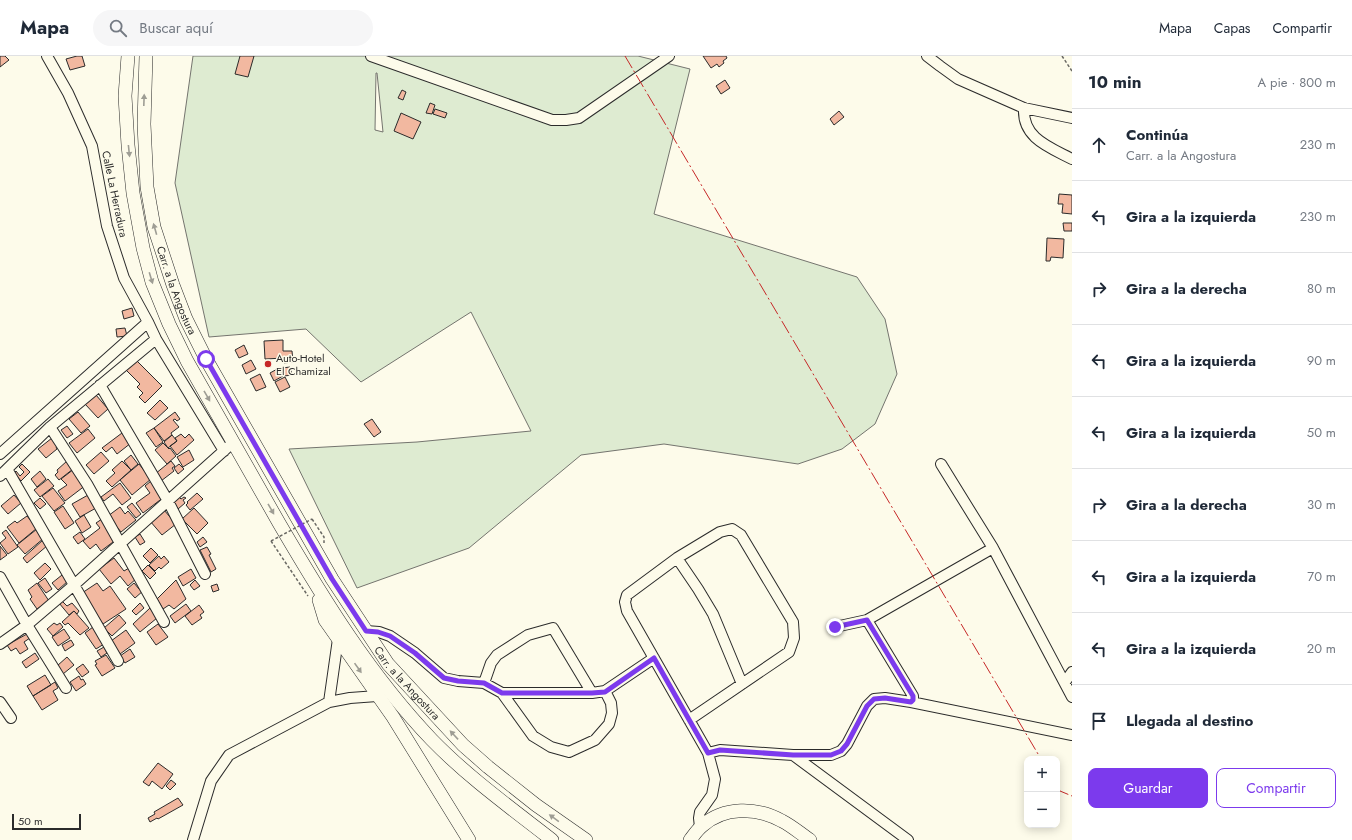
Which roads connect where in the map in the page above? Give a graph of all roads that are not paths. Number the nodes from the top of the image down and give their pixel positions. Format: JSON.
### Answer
{"nodes":[{"id":1,"x":47,"y":56,"type":"edge"},
{"id":2,"x":128,"y":56,"type":"edge"},
{"id":3,"x":146,"y":56,"type":"edge"},
{"id":4,"x":371,"y":56,"type":"edge"},
{"id":5,"x":669,"y":56,"type":"edge"},
{"id":6,"x":927,"y":56,"type":"edge"},
{"id":7,"x":1024,"y":108,"type":"junction"},
{"id":8,"x":1072,"y":118,"type":"edge"},
{"id":9,"x":1072,"y":159,"type":"edge"},
{"id":10,"x":148,"y":322,"type":"junction"},
{"id":11,"x":156,"y":339,"type":"junction"},
{"id":12,"x":100,"y":385,"type":"junction"},
{"id":13,"x":50,"y":427,"type":"junction"},
{"id":14,"x":228,"y":447,"type":"junction"},
{"id":15,"x":0,"y":454,"type":"edge"},
{"id":16,"x":941,"y":464,"type":"dead end"},
{"id":17,"x":4,"y":472,"type":"edge"},
{"id":18,"x":168,"y":501,"type":"junction"},
{"id":19,"x":121,"y":543,"type":"junction"},
{"id":20,"x":993,"y":548,"type":"junction"},
{"id":21,"x":677,"y":558,"type":"junction"},
{"id":22,"x":205,"y":574,"type":"dead end"},
{"id":23,"x":0,"y":577,"type":"edge"},
{"id":24,"x":74,"y":585,"type":"junction"},
{"id":25,"x":316,"y":587,"type":"junction"},
{"id":26,"x":867,"y":620,"type":"junction"},
{"id":27,"x":164,"y":622,"type":"dead end"},
{"id":28,"x":27,"y":625,"type":"junction"},
{"id":29,"x":835,"y":627,"type":"dead end"},
{"id":30,"x":366,"y":631,"type":"junction"},
{"id":31,"x":338,"y":639,"type":"junction"},
{"id":32,"x":0,"y":644,"type":"edge"},
{"id":33,"x":654,"y":658,"type":"junction"},
{"id":34,"x":118,"y":661,"type":"dead end"},
{"id":35,"x":1072,"y":672,"type":"edge"},
{"id":36,"x":1065,"y":682,"type":"junction"},
{"id":37,"x":484,"y":683,"type":"junction"},
{"id":38,"x":742,"y":684,"type":"junction"},
{"id":39,"x":66,"y":688,"type":"dead end"},
{"id":40,"x":605,"y":692,"type":"junction"},
{"id":41,"x":502,"y":693,"type":"junction"},
{"id":42,"x":592,"y":693,"type":"junction"},
{"id":43,"x":378,"y":696,"type":"junction"},
{"id":44,"x":1072,"y":697,"type":"edge"},
{"id":45,"x":0,"y":702,"type":"edge"},
{"id":46,"x":329,"y":702,"type":"junction"},
{"id":47,"x":911,"y":702,"type":"junction"},
{"id":48,"x":11,"y":718,"type":"dead end"},
{"id":49,"x":689,"y":720,"type":"junction"},
{"id":50,"x":1072,"y":735,"type":"edge"},
{"id":51,"x":708,"y":753,"type":"junction"},
{"id":52,"x":793,"y":755,"type":"junction"},
{"id":53,"x":700,"y":827,"type":"junction"},
{"id":54,"x":192,"y":840,"type":"edge"},
{"id":55,"x":469,"y":840,"type":"edge"},
{"id":56,"x":552,"y":840,"type":"edge"},
{"id":57,"x":586,"y":840,"type":"edge"},
{"id":58,"x":690,"y":840,"type":"edge"},
{"id":59,"x":810,"y":840,"type":"edge"},
{"id":60,"x":908,"y":840,"type":"edge"}],
"edges":[{"from":1,"to":10,"type":"street","name":"Calle La Herradura"},
{"from":2,"to":14,"type":"main road","name":"Carr. a la Angostura","one_way":true},
{"from":30,"to":3,"type":"main road","name":"Carr. a la Angostura","one_way":true},
{"from":4,"to":5,"type":"street"},
{"from":6,"to":7,"type":"street"},
{"from":7,"to":8,"type":"street"},
{"from":7,"to":9,"type":"street"},
{"from":10,"to":11,"type":"street","name":"Calle La Herradura"},
{"from":10,"to":15,"type":"street"},
{"from":11,"to":12,"type":"street"},
{"from":11,"to":14,"type":"street","name":"Calle La Herradura"},
{"from":12,"to":13,"type":"street"},
{"from":12,"to":18,"type":"street"},
{"from":13,"to":17,"type":"street"},
{"from":13,"to":19,"type":"street"},
{"from":14,"to":18,"type":"street"},
{"from":14,"to":25,"type":"main road","name":"Carr. a la Angostura","one_way":true},
{"from":16,"to":20,"type":"street"},
{"from":17,"to":24,"type":"street"},
{"from":18,"to":19,"type":"street"},
{"from":18,"to":22,"type":"street"},
{"from":19,"to":24,"type":"street"},
{"from":19,"to":27,"type":"street"},
{"from":20,"to":26,"type":"street"},
{"from":20,"to":36,"type":"street"},
{"from":21,"to":33,"type":"street"},
{"from":21,"to":38,"type":"street"},
{"from":21,"to":38,"type":"street"},
{"from":23,"to":28,"type":"street"},
{"from":24,"to":28,"type":"street"},
{"from":24,"to":34,"type":"street"},
{"from":25,"to":31,"type":"main road"},
{"from":25,"to":56,"type":"main road","name":"Carr. a la Angostura"},
{"from":26,"to":29,"type":"street"},
{"from":26,"to":47,"type":"street"},
{"from":28,"to":32,"type":"street"},
{"from":28,"to":39,"type":"street"},
{"from":30,"to":37,"type":"street"},
{"from":57,"to":30,"type":"main road","name":"Carr. a la Angostura","one_way":true},
{"from":31,"to":43,"type":"main road","one_way":true},
{"from":31,"to":46,"type":"street"},
{"from":33,"to":40,"type":"street"},
{"from":33,"to":49,"type":"street"},
{"from":35,"to":36,"type":"street"},
{"from":36,"to":44,"type":"street"},
{"from":37,"to":41,"type":"street"},
{"from":37,"to":42,"type":"street"},
{"from":38,"to":49,"type":"street"},
{"from":40,"to":41,"type":"street"},
{"from":40,"to":42,"type":"street"},
{"from":41,"to":42,"type":"street"},
{"from":43,"to":46,"type":"street"},
{"from":43,"to":55,"type":"main road"},
{"from":45,"to":48,"type":"street"},
{"from":46,"to":54,"type":"street"},
{"from":47,"to":50,"type":"street"},
{"from":47,"to":52,"type":"street"},
{"from":49,"to":51,"type":"street"},
{"from":51,"to":52,"type":"street"},
{"from":51,"to":53,"type":"street"},
{"from":52,"to":60,"type":"street"},
{"from":53,"to":58,"type":"main road"},
{"from":53,"to":59,"type":"main road"}]}
